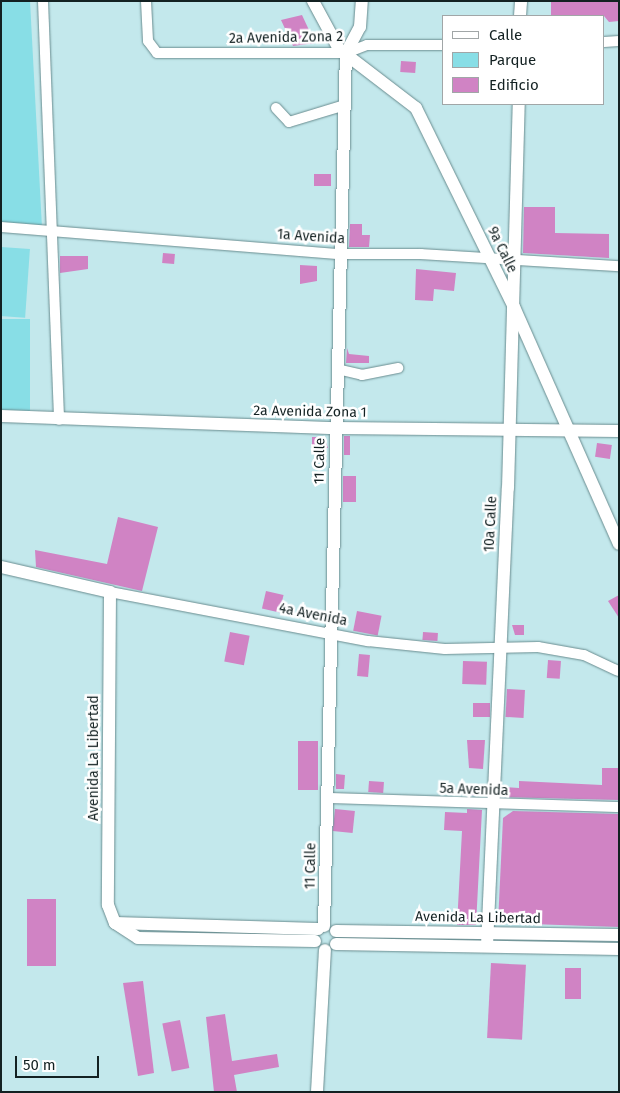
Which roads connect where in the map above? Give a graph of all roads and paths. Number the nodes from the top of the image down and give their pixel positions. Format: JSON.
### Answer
{"nodes":[{"id":1,"x":43,"y":1,"type":"edge"},
{"id":2,"x":146,"y":1,"type":"edge"},
{"id":3,"x":313,"y":1,"type":"edge"},
{"id":4,"x":362,"y":1,"type":"edge"},
{"id":5,"x":521,"y":1,"type":"edge"},
{"id":6,"x":520,"y":15,"type":"edge"},
{"id":7,"x":619,"y":41,"type":"edge"},
{"id":8,"x":605,"y":42,"type":"edge"},
{"id":9,"x":442,"y":45,"type":"edge"},
{"id":10,"x":346,"y":53,"type":"junction"},
{"id":11,"x":345,"y":105,"type":"junction"},
{"id":12,"x":519,"y":105,"type":"edge"},
{"id":13,"x":276,"y":108,"type":"dead end"},
{"id":14,"x":1,"y":228,"type":"edge"},
{"id":15,"x":53,"y":230,"type":"junction"},
{"id":16,"x":340,"y":254,"type":"junction"},
{"id":17,"x":489,"y":261,"type":"junction"},
{"id":18,"x":516,"y":262,"type":"junction"},
{"id":19,"x":619,"y":266,"type":"edge"},
{"id":20,"x":514,"y":308,"type":"junction"},
{"id":21,"x":398,"y":368,"type":"dead end"},
{"id":22,"x":337,"y":369,"type":"junction"},
{"id":23,"x":1,"y":416,"type":"edge"},
{"id":24,"x":59,"y":420,"type":"junction"},
{"id":25,"x":336,"y":428,"type":"junction"},
{"id":26,"x":509,"y":430,"type":"junction"},
{"id":27,"x":569,"y":431,"type":"junction"},
{"id":28,"x":619,"y":431,"type":"edge"},
{"id":29,"x":619,"y":544,"type":"edge"},
{"id":30,"x":1,"y":567,"type":"edge"},
{"id":31,"x":110,"y":592,"type":"junction"},
{"id":32,"x":331,"y":635,"type":"junction"},
{"id":33,"x":498,"y":650,"type":"junction"},
{"id":34,"x":619,"y":671,"type":"edge"},
{"id":35,"x":327,"y":798,"type":"junction"},
{"id":36,"x":492,"y":804,"type":"junction"},
{"id":37,"x":619,"y":807,"type":"edge"},
{"id":38,"x":619,"y":935,"type":"edge"},
{"id":39,"x":326,"y":937,"type":"junction"},
{"id":40,"x":488,"y":939,"type":"junction"},
{"id":41,"x":619,"y":949,"type":"edge"},
{"id":42,"x":317,"y":1092,"type":"edge"}],
"edges":[{"from":1,"to":15,"type":"street"},
{"from":2,"to":10,"type":"street","name":"2a Avenida Zona 2"},
{"from":3,"to":10,"type":"street","name":"9a Calle"},
{"from":4,"to":10,"type":"street","name":"11 Calle"},
{"from":5,"to":6,"type":"street"},
{"from":7,"to":8,"type":"street"},
{"from":9,"to":10,"type":"street","name":"2a Avenida Zona 2"},
{"from":10,"to":11,"type":"street","name":"11 Calle"},
{"from":10,"to":17,"type":"street","name":"9a Calle"},
{"from":11,"to":13,"type":"street"},
{"from":11,"to":16,"type":"street","name":"11 Calle"},
{"from":12,"to":18,"type":"street","name":"10a Calle"},
{"from":14,"to":15,"type":"street","name":"1a Avenida"},
{"from":15,"to":16,"type":"street","name":"1a Avenida"},
{"from":15,"to":24,"type":"street"},
{"from":16,"to":17,"type":"street","name":"1a Avenida"},
{"from":16,"to":22,"type":"street","name":"11 Calle"},
{"from":17,"to":18,"type":"street","name":"1a Avenida"},
{"from":17,"to":20,"type":"street","name":"9a Calle"},
{"from":18,"to":19,"type":"street","name":"1a Avenida"},
{"from":18,"to":20,"type":"street","name":"10a Calle"},
{"from":20,"to":26,"type":"street","name":"10a Calle"},
{"from":20,"to":27,"type":"street","name":"9a Calle"},
{"from":21,"to":22,"type":"street"},
{"from":22,"to":25,"type":"street","name":"11 Calle"},
{"from":23,"to":24,"type":"street","name":"2a Avenida Zona 1"},
{"from":24,"to":25,"type":"street","name":"2a Avenida Zona 1"},
{"from":25,"to":26,"type":"street","name":"2a Avenida Zona 1"},
{"from":25,"to":32,"type":"street","name":"11 Calle"},
{"from":26,"to":27,"type":"street","name":"2a Avenida Zona 1"},
{"from":26,"to":33,"type":"street","name":"10a Calle"},
{"from":27,"to":28,"type":"street","name":"2a Avenida Zona 1"},
{"from":27,"to":29,"type":"street","name":"9a Calle"},
{"from":30,"to":31,"type":"street","name":"4a Avenida"},
{"from":31,"to":32,"type":"street","name":"4a Avenida"},
{"from":31,"to":39,"type":"street","name":"Avenida La Libertad"},
{"from":32,"to":33,"type":"street","name":"4a Avenida"},
{"from":32,"to":35,"type":"street","name":"11 Calle"},
{"from":33,"to":34,"type":"street","name":"4a Avenida"},
{"from":33,"to":36,"type":"street","name":"10a Calle"},
{"from":35,"to":36,"type":"street","name":"5a Avenida"},
{"from":35,"to":39,"type":"street","name":"11 Calle"},
{"from":36,"to":37,"type":"street","name":"5a Avenida"},
{"from":36,"to":40,"type":"street","name":"10a Calle"},
{"from":38,"to":40,"type":"street","name":"Avenida La Libertad"},
{"from":39,"to":40,"type":"street","name":"Avenida La Libertad"},
{"from":39,"to":42,"type":"street","name":"11 Calle"},
{"from":40,"to":41,"type":"street","name":"Avenida La Libertad"}]}
